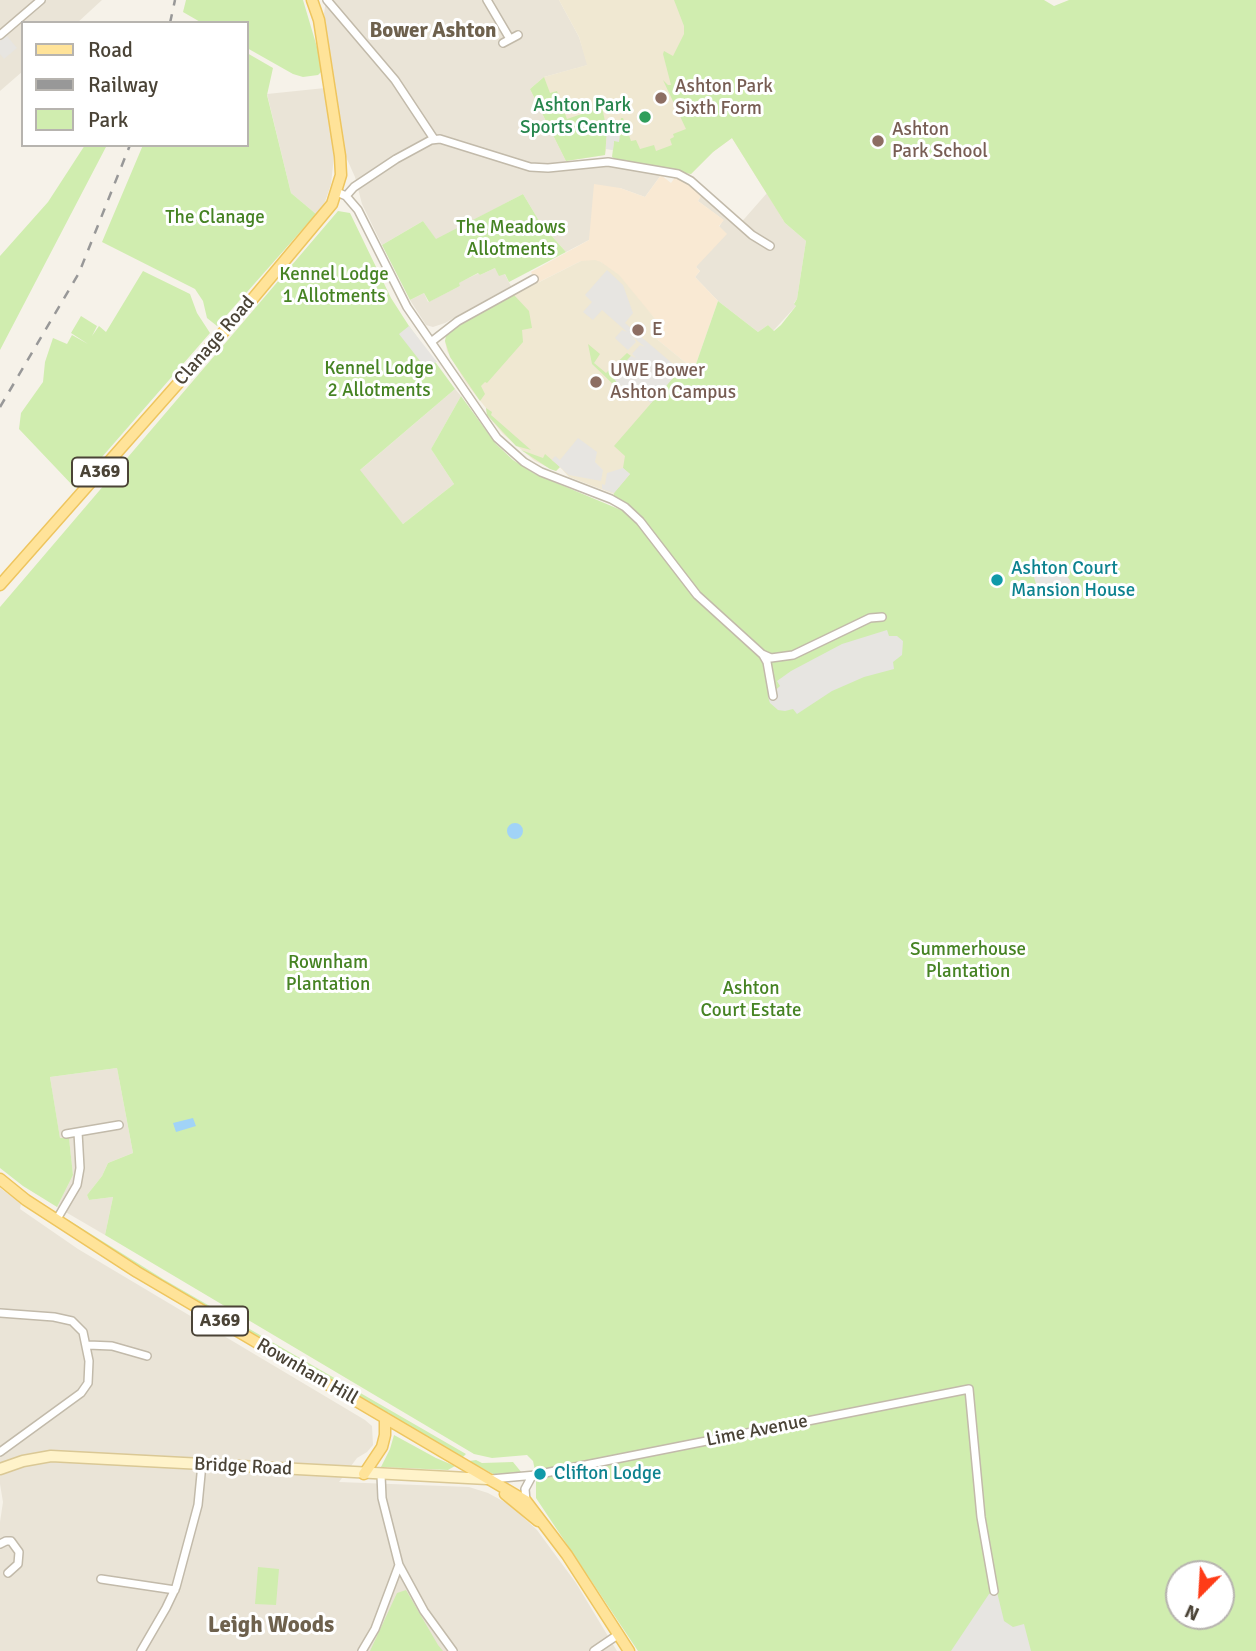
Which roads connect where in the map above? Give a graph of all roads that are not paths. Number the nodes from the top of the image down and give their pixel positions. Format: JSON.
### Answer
{"nodes":[{"id":1,"x":41,"y":0,"type":"edge"},
{"id":2,"x":312,"y":0,"type":"edge"},
{"id":3,"x":320,"y":0,"type":"edge"},
{"id":4,"x":327,"y":0,"type":"edge"},
{"id":5,"x":488,"y":0,"type":"edge"},
{"id":6,"x":319,"y":20,"type":"junction"},
{"id":7,"x":0,"y":35,"type":"edge"},
{"id":8,"x":510,"y":39,"type":"dead end"},
{"id":9,"x":434,"y":139,"type":"junction"},
{"id":10,"x":341,"y":194,"type":"junction"},
{"id":11,"x":770,"y":246,"type":"dead end"},
{"id":12,"x":534,"y":279,"type":"dead end"},
{"id":13,"x":431,"y":342,"type":"junction"},
{"id":14,"x":0,"y":585,"type":"edge"},
{"id":15,"x":882,"y":617,"type":"dead end"},
{"id":16,"x":762,"y":654,"type":"junction"},
{"id":17,"x":773,"y":696,"type":"dead end"},
{"id":18,"x":119,"y":1125,"type":"dead end"},
{"id":19,"x":78,"y":1132,"type":"junction"},
{"id":20,"x":66,"y":1133,"type":"dead end"},
{"id":21,"x":0,"y":1179,"type":"edge"},
{"id":22,"x":57,"y":1219,"type":"junction"},
{"id":23,"x":0,"y":1313,"type":"edge"},
{"id":24,"x":88,"y":1345,"type":"junction"},
{"id":25,"x":147,"y":1356,"type":"dead end"},
{"id":26,"x":385,"y":1418,"type":"junction"},
{"id":27,"x":0,"y":1452,"type":"edge"},
{"id":28,"x":202,"y":1464,"type":"junction"},
{"id":29,"x":0,"y":1469,"type":"edge"},
{"id":30,"x":545,"y":1473,"type":"dead end"},
{"id":31,"x":364,"y":1474,"type":"junction"},
{"id":32,"x":381,"y":1475,"type":"junction"},
{"id":33,"x":491,"y":1482,"type":"junction"},
{"id":34,"x":526,"y":1501,"type":"junction"},
{"id":35,"x":543,"y":1524,"type":"junction"},
{"id":36,"x":0,"y":1544,"type":"edge"},
{"id":37,"x":399,"y":1565,"type":"junction"},
{"id":38,"x":15,"y":1571,"type":"dead end"},
{"id":39,"x":101,"y":1579,"type":"dead end"},
{"id":40,"x":175,"y":1590,"type":"junction"},
{"id":41,"x":994,"y":1591,"type":"dead end"},
{"id":42,"x":619,"y":1634,"type":"junction"},
{"id":43,"x":141,"y":1651,"type":"edge"},
{"id":44,"x":362,"y":1651,"type":"edge"},
{"id":45,"x":453,"y":1651,"type":"edge"},
{"id":46,"x":594,"y":1651,"type":"edge"},
{"id":47,"x":629,"y":1651,"type":"edge"}],
"edges":[{"from":1,"to":7,"type":"street"},
{"from":2,"to":6,"type":"main road","name":"Clanage Road","number":"A369"},
{"from":3,"to":6,"type":"main road","name":"Clanage Road","number":"A369"},
{"from":4,"to":9,"type":"street"},
{"from":5,"to":8,"type":"street"},
{"from":6,"to":10,"type":"main road","name":"Clanage Road","number":"A369"},
{"from":9,"to":10,"type":"street"},
{"from":9,"to":11,"type":"street"},
{"from":10,"to":13,"type":"street"},
{"from":10,"to":14,"type":"main road","name":"Clanage Road","number":"A369"},
{"from":12,"to":13,"type":"street"},
{"from":13,"to":16,"type":"street"},
{"from":15,"to":16,"type":"street"},
{"from":16,"to":17,"type":"street"},
{"from":18,"to":19,"type":"street"},
{"from":19,"to":20,"type":"street"},
{"from":19,"to":22,"type":"street"},
{"from":21,"to":22,"type":"main road","name":"Rownham Hill","number":"A369"},
{"from":22,"to":26,"type":"main road","name":"Rownham Hill","number":"A369"},
{"from":23,"to":24,"type":"street"},
{"from":24,"to":25,"type":"street"},
{"from":24,"to":27,"type":"street"},
{"from":26,"to":31,"type":"main road"},
{"from":26,"to":33,"type":"main road","name":"Rownham Hill","number":"A369"},
{"from":28,"to":29,"type":"main road","name":"Bridge Road"},
{"from":28,"to":31,"type":"main road","name":"Bridge Road"},
{"from":28,"to":40,"type":"street"},
{"from":30,"to":41,"type":"street","name":"Lime Avenue"},
{"from":31,"to":32,"type":"main road","name":"Bridge Road"},
{"from":32,"to":33,"type":"main road","name":"Bridge Road"},
{"from":32,"to":37,"type":"street"},
{"from":33,"to":34,"type":"main road","number":"A369"},
{"from":33,"to":34,"type":"street"},
{"from":33,"to":35,"type":"main road","number":"A369"},
{"from":34,"to":35,"type":"main road","number":"A369"},
{"from":35,"to":42,"type":"main road","number":"A369"},
{"from":36,"to":38,"type":"street"},
{"from":37,"to":44,"type":"street"},
{"from":37,"to":45,"type":"street"},
{"from":39,"to":40,"type":"street"},
{"from":40,"to":43,"type":"street"},
{"from":42,"to":46,"type":"street"},
{"from":42,"to":47,"type":"main road","number":"A369"}]}
